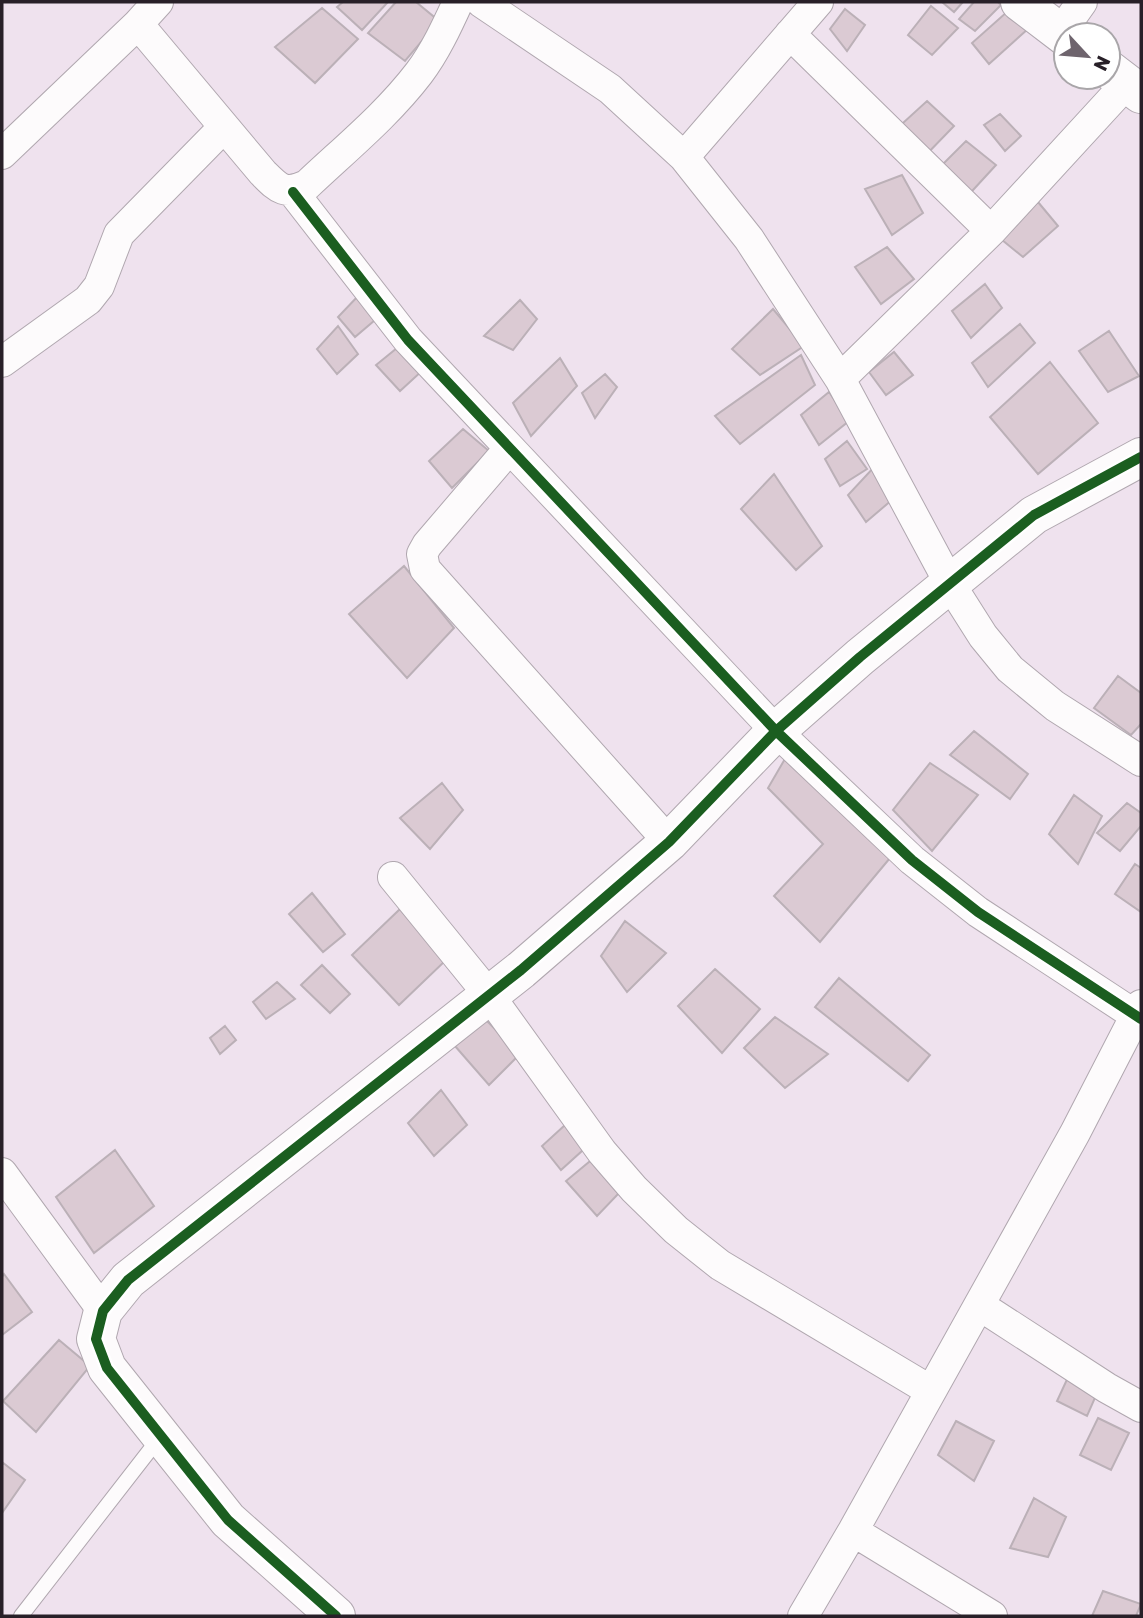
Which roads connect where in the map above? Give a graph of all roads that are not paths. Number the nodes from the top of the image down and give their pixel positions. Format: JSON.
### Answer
{"nodes":[{"id":1,"x":158,"y":2,"type":"edge"},
{"id":2,"x":458,"y":2,"type":"edge"},
{"id":3,"x":481,"y":2,"type":"edge"},
{"id":4,"x":818,"y":2,"type":"edge"},
{"id":5,"x":1020,"y":2,"type":"edge"},
{"id":6,"x":1082,"y":2,"type":"edge"},
{"id":7,"x":1071,"y":21,"type":"edge"},
{"id":8,"x":138,"y":24,"type":"junction"},
{"id":9,"x":1052,"y":27,"type":"edge"},
{"id":10,"x":790,"y":33,"type":"junction"},
{"id":11,"x":1125,"y":82,"type":"edge"},
{"id":12,"x":225,"y":127,"type":"junction"},
{"id":13,"x":2,"y":154,"type":"edge"},
{"id":14,"x":684,"y":158,"type":"junction"},
{"id":15,"x":293,"y":192,"type":"junction"},
{"id":16,"x":991,"y":231,"type":"junction"},
{"id":17,"x":2,"y":362,"type":"edge"},
{"id":18,"x":840,"y":379,"type":"junction"},
{"id":19,"x":509,"y":449,"type":"junction"},
{"id":20,"x":1141,"y":457,"type":"edge"},
{"id":21,"x":950,"y":584,"type":"junction"},
{"id":22,"x":776,"y":731,"type":"junction"},
{"id":23,"x":1141,"y":761,"type":"edge"},
{"id":24,"x":669,"y":842,"type":"junction"},
{"id":25,"x":393,"y":877,"type":"dead end"},
{"id":26,"x":489,"y":995,"type":"junction"},
{"id":27,"x":1139,"y":1013,"type":"edge"},
{"id":28,"x":2,"y":1173,"type":"edge"},
{"id":29,"x":979,"y":1306,"type":"junction"},
{"id":30,"x":103,"y":1311,"type":"junction"},
{"id":31,"x":931,"y":1391,"type":"junction"},
{"id":32,"x":1141,"y":1407,"type":"edge"},
{"id":33,"x":161,"y":1436,"type":"junction"},
{"id":34,"x":853,"y":1531,"type":"junction"},
{"id":35,"x":21,"y":1616,"type":"edge"},
{"id":36,"x":336,"y":1616,"type":"edge"},
{"id":37,"x":803,"y":1616,"type":"edge"},
{"id":38,"x":992,"y":1616,"type":"edge"}],
"edges":[{"from":1,"to":8,"type":"street"},
{"from":2,"to":15,"type":"street"},
{"from":3,"to":14,"type":"street"},
{"from":4,"to":10,"type":"street"},
{"from":5,"to":9,"type":"street"},
{"from":6,"to":7,"type":"street"},
{"from":8,"to":12,"type":"street"},
{"from":8,"to":13,"type":"street"},
{"from":10,"to":14,"type":"street"},
{"from":10,"to":16,"type":"street"},
{"from":11,"to":16,"type":"street"},
{"from":12,"to":15,"type":"street"},
{"from":12,"to":17,"type":"street"},
{"from":14,"to":18,"type":"street"},
{"from":15,"to":19,"type":"street"},
{"from":16,"to":18,"type":"street"},
{"from":18,"to":21,"type":"street"},
{"from":19,"to":22,"type":"street"},
{"from":19,"to":24,"type":"street"},
{"from":20,"to":21,"type":"street"},
{"from":21,"to":22,"type":"street"},
{"from":21,"to":23,"type":"street"},
{"from":22,"to":24,"type":"street"},
{"from":22,"to":27,"type":"street"},
{"from":24,"to":26,"type":"street"},
{"from":25,"to":26,"type":"street"},
{"from":26,"to":30,"type":"street"},
{"from":26,"to":31,"type":"street"},
{"from":27,"to":29,"type":"street"},
{"from":28,"to":30,"type":"street"},
{"from":29,"to":31,"type":"street"},
{"from":29,"to":32,"type":"street"},
{"from":30,"to":33,"type":"street"},
{"from":31,"to":34,"type":"street"},
{"from":33,"to":35,"type":"lane"},
{"from":33,"to":36,"type":"street"},
{"from":34,"to":37,"type":"street"},
{"from":34,"to":38,"type":"street"}]}
